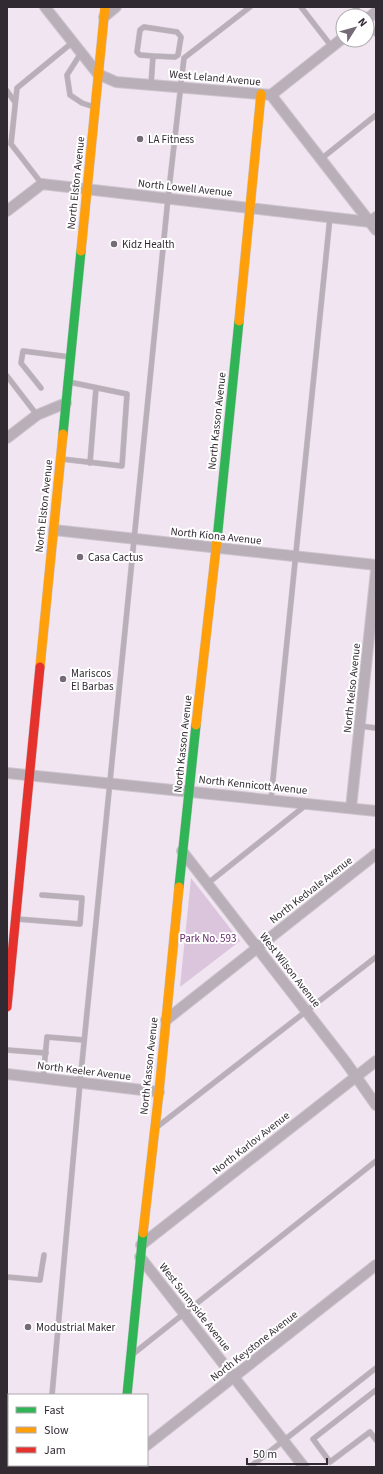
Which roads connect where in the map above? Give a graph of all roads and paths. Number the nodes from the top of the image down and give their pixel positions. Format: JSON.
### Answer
{"nodes":[{"id":1,"x":45,"y":7,"type":"edge"},
{"id":2,"x":116,"y":7,"type":"edge"},
{"id":3,"x":250,"y":7,"type":"edge"},
{"id":4,"x":301,"y":7,"type":"edge"},
{"id":5,"x":104,"y":12,"type":"edge"},
{"id":6,"x":73,"y":42,"type":"junction"},
{"id":7,"x":335,"y":45,"type":"edge"},
{"id":8,"x":332,"y":47,"type":"junction"},
{"id":9,"x":81,"y":53,"type":"junction"},
{"id":10,"x":153,"y":56,"type":"junction"},
{"id":11,"x":98,"y":74,"type":"junction"},
{"id":12,"x":151,"y":85,"type":"junction"},
{"id":13,"x":180,"y":88,"type":"junction"},
{"id":14,"x":7,"y":93,"type":"edge"},
{"id":15,"x":266,"y":95,"type":"junction"},
{"id":16,"x":15,"y":102,"type":"junction"},
{"id":17,"x":95,"y":107,"type":"junction"},
{"id":18,"x":376,"y":116,"type":"edge"},
{"id":19,"x":321,"y":159,"type":"junction"},
{"id":20,"x":42,"y":184,"type":"junction"},
{"id":21,"x":87,"y":189,"type":"junction"},
{"id":22,"x":168,"y":198,"type":"junction"},
{"id":23,"x":251,"y":207,"type":"junction"},
{"id":24,"x":7,"y":211,"type":"edge"},
{"id":25,"x":330,"y":217,"type":"junction"},
{"id":26,"x":374,"y":223,"type":"edge"},
{"id":27,"x":70,"y":357,"type":"junction"},
{"id":28,"x":7,"y":376,"type":"edge"},
{"id":29,"x":68,"y":382,"type":"junction"},
{"id":30,"x":41,"y":388,"type":"dead end"},
{"id":31,"x":96,"y":388,"type":"junction"},
{"id":32,"x":66,"y":403,"type":"junction"},
{"id":33,"x":37,"y":415,"type":"junction"},
{"id":34,"x":7,"y":438,"type":"edge"},
{"id":35,"x":61,"y":459,"type":"junction"},
{"id":36,"x":90,"y":463,"type":"junction"},
{"id":37,"x":54,"y":530,"type":"junction"},
{"id":38,"x":135,"y":539,"type":"junction"},
{"id":39,"x":216,"y":548,"type":"junction"},
{"id":40,"x":296,"y":557,"type":"junction"},
{"id":41,"x":376,"y":565,"type":"edge"},
{"id":42,"x":376,"y":571,"type":"edge"},
{"id":43,"x":372,"y":648,"type":"edge"},
{"id":44,"x":360,"y":726,"type":"junction"},
{"id":45,"x":376,"y":728,"type":"edge"},
{"id":46,"x":7,"y":773,"type":"edge"},
{"id":47,"x":30,"y":775,"type":"junction"},
{"id":48,"x":111,"y":783,"type":"junction"},
{"id":49,"x":190,"y":791,"type":"junction"},
{"id":50,"x":271,"y":799,"type":"junction"},
{"id":51,"x":308,"y":803,"type":"junction"},
{"id":52,"x":351,"y":808,"type":"junction"},
{"id":53,"x":376,"y":810,"type":"edge"},
{"id":54,"x":182,"y":851,"type":"junction"},
{"id":55,"x":376,"y":854,"type":"edge"},
{"id":56,"x":207,"y":884,"type":"junction"},
{"id":57,"x":42,"y":895,"type":"dead end"},
{"id":58,"x":16,"y":919,"type":"junction"},
{"id":59,"x":257,"y":948,"type":"junction"},
{"id":60,"x":376,"y":957,"type":"edge"},
{"id":61,"x":7,"y":1007,"type":"edge"},
{"id":62,"x":306,"y":1011,"type":"junction"},
{"id":63,"x":166,"y":1020,"type":"junction"},
{"id":64,"x":84,"y":1040,"type":"junction"},
{"id":65,"x":7,"y":1050,"type":"edge"},
{"id":66,"x":46,"y":1053,"type":"junction"},
{"id":67,"x":376,"y":1061,"type":"edge"},
{"id":68,"x":7,"y":1074,"type":"edge"},
{"id":69,"x":355,"y":1077,"type":"junction"},
{"id":70,"x":42,"y":1078,"type":"junction"},
{"id":71,"x":80,"y":1083,"type":"junction"},
{"id":72,"x":159,"y":1092,"type":"junction"},
{"id":73,"x":376,"y":1105,"type":"edge"},
{"id":74,"x":155,"y":1129,"type":"junction"},
{"id":75,"x":376,"y":1162,"type":"edge"},
{"id":76,"x":141,"y":1245,"type":"junction"},
{"id":77,"x":44,"y":1255,"type":"dead end"},
{"id":78,"x":140,"y":1257,"type":"junction"},
{"id":79,"x":376,"y":1265,"type":"edge"},
{"id":80,"x":7,"y":1276,"type":"edge"},
{"id":81,"x":184,"y":1313,"type":"junction"},
{"id":82,"x":131,"y":1356,"type":"junction"},
{"id":83,"x":376,"y":1368,"type":"edge"},
{"id":84,"x":234,"y":1377,"type":"junction"},
{"id":85,"x":376,"y":1390,"type":"edge"},
{"id":86,"x":52,"y":1394,"type":"edge"},
{"id":87,"x":127,"y":1394,"type":"edge"},
{"id":88,"x":376,"y":1428,"type":"edge"},
{"id":89,"x":370,"y":1432,"type":"junction"},
{"id":90,"x":376,"y":1440,"type":"edge"},
{"id":91,"x":284,"y":1441,"type":"junction"},
{"id":92,"x":148,"y":1444,"type":"edge"},
{"id":93,"x":250,"y":1467,"type":"edge"},
{"id":94,"x":304,"y":1467,"type":"edge"}],
"edges":[{"from":1,"to":6,"type":"street","name":"West Leland Avenue"},
{"from":2,"to":5,"type":"street"},
{"from":3,"to":13,"type":"lane"},
{"from":4,"to":8,"type":"lane"},
{"from":5,"to":11,"type":"street","name":"North Elston Avenue"},
{"from":6,"to":9,"type":"street","name":"West Leland Avenue"},
{"from":6,"to":16,"type":"lane"},
{"from":7,"to":8,"type":"street"},
{"from":8,"to":15,"type":"street"},
{"from":9,"to":11,"type":"street","name":"West Leland Avenue"},
{"from":9,"to":17,"type":"lane"},
{"from":10,"to":10,"type":"lane"},
{"from":10,"to":12,"type":"lane"},
{"from":11,"to":12,"type":"street","name":"West Leland Avenue"},
{"from":11,"to":17,"type":"street","name":"North Elston Avenue"},
{"from":12,"to":13,"type":"street","name":"West Leland Avenue"},
{"from":13,"to":15,"type":"street","name":"West Leland Avenue"},
{"from":13,"to":22,"type":"lane"},
{"from":14,"to":16,"type":"lane"},
{"from":15,"to":19,"type":"street","name":"West Leland Avenue"},
{"from":15,"to":23,"type":"street","name":"North Kasson Avenue"},
{"from":16,"to":20,"type":"lane"},
{"from":17,"to":21,"type":"street","name":"North Elston Avenue"},
{"from":18,"to":19,"type":"lane"},
{"from":19,"to":26,"type":"street","name":"West Leland Avenue"},
{"from":20,"to":21,"type":"street","name":"North Lowell Avenue"},
{"from":20,"to":24,"type":"street"},
{"from":21,"to":22,"type":"street","name":"North Lowell Avenue"},
{"from":21,"to":27,"type":"street","name":"North Elston Avenue"},
{"from":22,"to":23,"type":"street","name":"North Lowell Avenue"},
{"from":22,"to":38,"type":"lane"},
{"from":23,"to":25,"type":"street","name":"North Lowell Avenue"},
{"from":23,"to":39,"type":"street","name":"North Kasson Avenue"},
{"from":25,"to":26,"type":"street","name":"North Lowell Avenue"},
{"from":25,"to":40,"type":"lane"},
{"from":27,"to":29,"type":"street","name":"North Elston Avenue"},
{"from":27,"to":30,"type":"lane"},
{"from":28,"to":33,"type":"lane"},
{"from":29,"to":31,"type":"lane"},
{"from":29,"to":32,"type":"street","name":"North Elston Avenue"},
{"from":31,"to":36,"type":"lane"},
{"from":31,"to":36,"type":"lane"},
{"from":32,"to":33,"type":"street"},
{"from":32,"to":35,"type":"street","name":"North Elston Avenue"},
{"from":33,"to":34,"type":"street"},
{"from":35,"to":36,"type":"lane"},
{"from":35,"to":37,"type":"street","name":"North Elston Avenue"},
{"from":37,"to":38,"type":"street","name":"North Kiona Avenue"},
{"from":37,"to":47,"type":"street","name":"North Elston Avenue"},
{"from":38,"to":39,"type":"street","name":"North Kiona Avenue"},
{"from":38,"to":48,"type":"lane"},
{"from":39,"to":40,"type":"street","name":"North Kiona Avenue"},
{"from":39,"to":49,"type":"street","name":"North Kasson Avenue"},
{"from":40,"to":41,"type":"street","name":"North Kiona Avenue"},
{"from":40,"to":50,"type":"lane"},
{"from":42,"to":43,"type":"street","name":"North Kelso Avenue"},
{"from":43,"to":44,"type":"street","name":"North Kelso Avenue"},
{"from":44,"to":45,"type":"lane"},
{"from":44,"to":52,"type":"street","name":"North Kelso Avenue"},
{"from":46,"to":47,"type":"street","name":"North Kennicott Avenue"},
{"from":47,"to":48,"type":"street","name":"North Kennicott Avenue"},
{"from":47,"to":58,"type":"street","name":"North Elston Avenue"},
{"from":48,"to":49,"type":"street","name":"North Kennicott Avenue"},
{"from":48,"to":64,"type":"lane"},
{"from":49,"to":50,"type":"street","name":"North Kennicott Avenue"},
{"from":49,"to":54,"type":"street","name":"North Kasson Avenue"},
{"from":50,"to":51,"type":"street","name":"North Kennicott Avenue"},
{"from":51,"to":52,"type":"street","name":"North Kennicott Avenue"},
{"from":51,"to":56,"type":"lane"},
{"from":52,"to":53,"type":"street","name":"North Kennicott Avenue"},
{"from":54,"to":56,"type":"street","name":"West Wilson Avenue"},
{"from":54,"to":63,"type":"street","name":"North Kasson Avenue"},
{"from":55,"to":59,"type":"street","name":"North Kedvale Avenue"},
{"from":56,"to":59,"type":"street","name":"West Wilson Avenue"},
{"from":57,"to":58,"type":"lane"},
{"from":58,"to":61,"type":"street","name":"North Elston Avenue"},
{"from":59,"to":62,"type":"street","name":"West Wilson Avenue"},
{"from":59,"to":63,"type":"street","name":"North Kedvale Avenue"},
{"from":60,"to":62,"type":"lane"},
{"from":62,"to":69,"type":"street","name":"West Wilson Avenue"},
{"from":62,"to":74,"type":"lane"},
{"from":63,"to":72,"type":"street","name":"North Kasson Avenue"},
{"from":64,"to":66,"type":"lane"},
{"from":64,"to":71,"type":"lane"},
{"from":65,"to":66,"type":"lane"},
{"from":66,"to":70,"type":"lane"},
{"from":67,"to":69,"type":"street","name":"North Karlov Avenue"},
{"from":68,"to":70,"type":"street","name":"North Keeler Avenue"},
{"from":69,"to":73,"type":"street","name":"West Wilson Avenue"},
{"from":69,"to":76,"type":"street","name":"North Karlov Avenue"},
{"from":70,"to":71,"type":"street","name":"North Keeler Avenue"},
{"from":71,"to":72,"type":"street","name":"North Keeler Avenue"},
{"from":71,"to":86,"type":"lane"},
{"from":72,"to":74,"type":"street","name":"North Kasson Avenue"},
{"from":74,"to":76,"type":"street","name":"North Kasson Avenue"},
{"from":75,"to":81,"type":"lane"},
{"from":76,"to":78,"type":"street","name":"North Kasson Avenue"},
{"from":77,"to":80,"type":"lane"},
{"from":78,"to":81,"type":"street","name":"West Sunnyside Avenue"},
{"from":78,"to":82,"type":"street","name":"North Kasson Avenue"},
{"from":79,"to":84,"type":"street","name":"North Keystone Avenue"},
{"from":81,"to":82,"type":"lane"},
{"from":81,"to":84,"type":"street","name":"West Sunnyside Avenue"},
{"from":82,"to":87,"type":"street","name":"North Kasson Avenue"},
{"from":83,"to":91,"type":"lane"},
{"from":84,"to":91,"type":"street","name":"West Sunnyside Avenue"},
{"from":84,"to":92,"type":"street","name":"North Keystone Avenue"},
{"from":85,"to":89,"type":"lane"},
{"from":88,"to":89,"type":"lane"},
{"from":89,"to":90,"type":"lane"},
{"from":91,"to":93,"type":"lane"},
{"from":91,"to":94,"type":"street","name":"West Sunnyside Avenue"}]}
